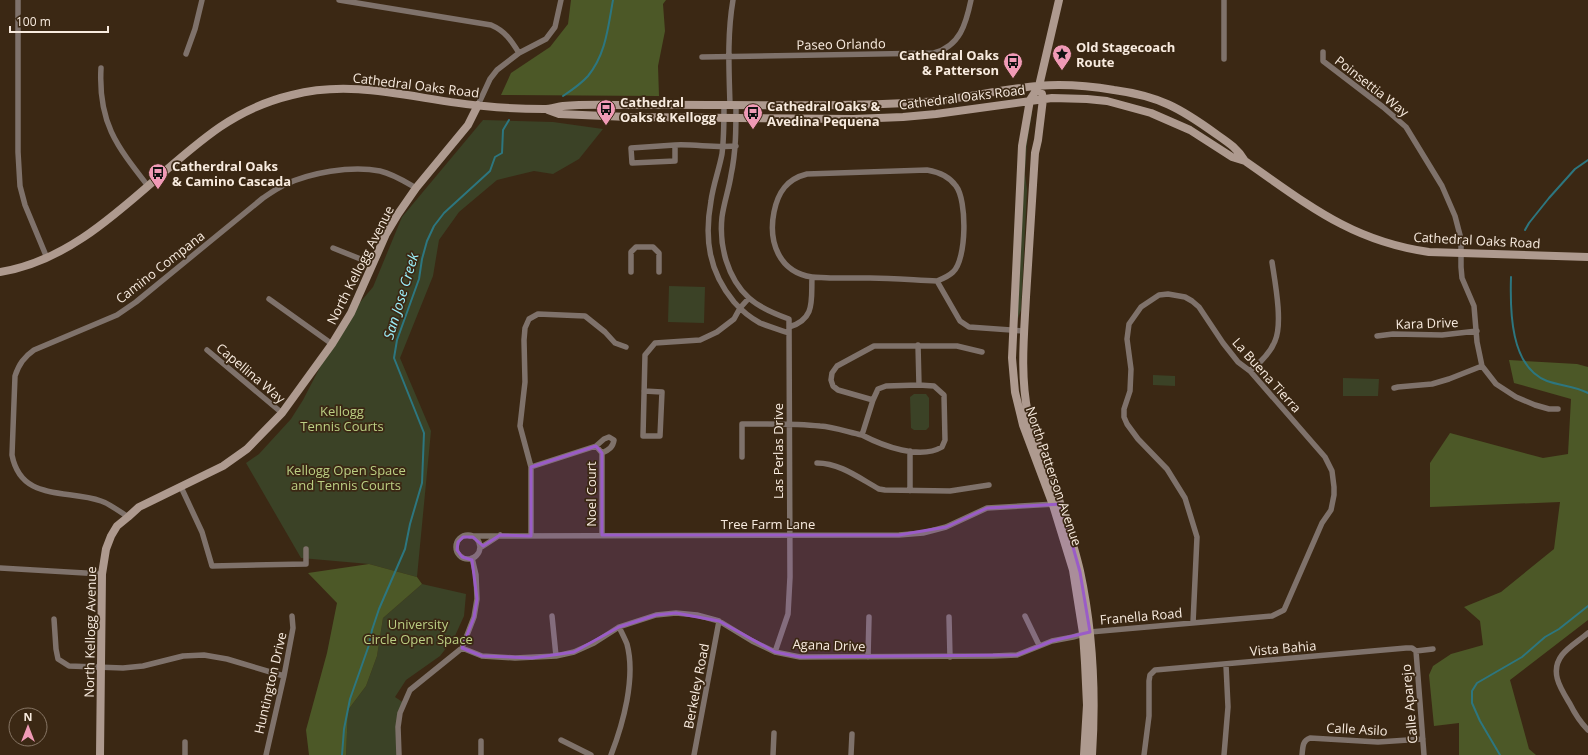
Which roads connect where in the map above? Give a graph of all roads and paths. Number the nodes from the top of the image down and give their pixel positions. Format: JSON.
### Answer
{"nodes":[{"id":1,"x":18,"y":0,"type":"edge"},
{"id":2,"x":202,"y":0,"type":"edge"},
{"id":3,"x":339,"y":0,"type":"edge"},
{"id":4,"x":561,"y":0,"type":"edge"},
{"id":5,"x":733,"y":0,"type":"edge"},
{"id":6,"x":971,"y":0,"type":"edge"},
{"id":7,"x":1059,"y":0,"type":"edge"},
{"id":8,"x":1224,"y":0,"type":"edge"},
{"id":9,"x":1323,"y":52,"type":"dead end"},
{"id":10,"x":519,"y":53,"type":"junction"},
{"id":11,"x":186,"y":54,"type":"dead end"},
{"id":12,"x":729,"y":56,"type":"junction"},
{"id":13,"x":702,"y":57,"type":"dead end"},
{"id":14,"x":1224,"y":59,"type":"dead end"},
{"id":15,"x":100,"y":68,"type":"dead end"},
{"id":16,"x":1039,"y":86,"type":"junction"},
{"id":17,"x":1043,"y":99,"type":"junction"},
{"id":18,"x":1030,"y":100,"type":"junction"},
{"id":19,"x":478,"y":105,"type":"junction"},
{"id":20,"x":730,"y":105,"type":"junction"},
{"id":21,"x":548,"y":110,"type":"junction"},
{"id":22,"x":724,"y":117,"type":"junction"},
{"id":23,"x":736,"y":117,"type":"junction"},
{"id":24,"x":675,"y":145,"type":"junction"},
{"id":25,"x":736,"y":146,"type":"junction"},
{"id":26,"x":722,"y":147,"type":"junction"},
{"id":27,"x":1245,"y":161,"type":"junction"},
{"id":28,"x":148,"y":186,"type":"junction"},
{"id":29,"x":416,"y":188,"type":"junction"},
{"id":30,"x":333,"y":248,"type":"dead end"},
{"id":31,"x":1462,"y":254,"type":"junction"},
{"id":32,"x":1588,"y":257,"type":"edge"},
{"id":33,"x":48,"y":258,"type":"junction"},
{"id":34,"x":1272,"y":262,"type":"dead end"},
{"id":35,"x":373,"y":264,"type":"junction"},
{"id":36,"x":0,"y":272,"type":"edge"},
{"id":37,"x":631,"y":272,"type":"dead end"},
{"id":38,"x":659,"y":272,"type":"dead end"},
{"id":39,"x":812,"y":277,"type":"junction"},
{"id":40,"x":937,"y":282,"type":"junction"},
{"id":41,"x":749,"y":298,"type":"junction"},
{"id":42,"x":269,"y":299,"type":"dead end"},
{"id":43,"x":740,"y":308,"type":"junction"},
{"id":44,"x":789,"y":330,"type":"junction"},
{"id":45,"x":1012,"y":330,"type":"junction"},
{"id":46,"x":1024,"y":331,"type":"junction"},
{"id":47,"x":1477,"y":331,"type":"junction"},
{"id":48,"x":1377,"y":336,"type":"dead end"},
{"id":49,"x":332,"y":344,"type":"junction"},
{"id":50,"x":918,"y":345,"type":"junction"},
{"id":51,"x":626,"y":347,"type":"dead end"},
{"id":52,"x":207,"y":350,"type":"dead end"},
{"id":53,"x":982,"y":352,"type":"dead end"},
{"id":54,"x":1482,"y":366,"type":"junction"},
{"id":55,"x":1250,"y":371,"type":"junction"},
{"id":56,"x":919,"y":385,"type":"junction"},
{"id":57,"x":1394,"y":388,"type":"dead end"},
{"id":58,"x":644,"y":391,"type":"junction"},
{"id":59,"x":873,"y":400,"type":"junction"},
{"id":60,"x":1558,"y":409,"type":"dead end"},
{"id":61,"x":282,"y":413,"type":"junction"},
{"id":62,"x":789,"y":424,"type":"junction"},
{"id":63,"x":862,"y":435,"type":"junction"},
{"id":64,"x":596,"y":446,"type":"junction"},
{"id":65,"x":910,"y":452,"type":"junction"},
{"id":66,"x":602,"y":453,"type":"junction"},
{"id":67,"x":742,"y":457,"type":"dead end"},
{"id":68,"x":817,"y":463,"type":"dead end"},
{"id":69,"x":531,"y":467,"type":"junction"},
{"id":70,"x":989,"y":485,"type":"dead end"},
{"id":71,"x":181,"y":487,"type":"junction"},
{"id":72,"x":910,"y":491,"type":"junction"},
{"id":73,"x":1057,"y":504,"type":"junction"},
{"id":74,"x":128,"y":517,"type":"junction"},
{"id":75,"x":500,"y":535,"type":"junction"},
{"id":76,"x":602,"y":535,"type":"junction"},
{"id":77,"x":789,"y":535,"type":"junction"},
{"id":78,"x":470,"y":536,"type":"junction"},
{"id":79,"x":531,"y":536,"type":"junction"},
{"id":80,"x":480,"y":548,"type":"junction"},
{"id":81,"x":306,"y":549,"type":"dead end"},
{"id":82,"x":472,"y":558,"type":"junction"},
{"id":83,"x":0,"y":568,"type":"edge"},
{"id":84,"x":102,"y":574,"type":"junction"},
{"id":85,"x":292,"y":616,"type":"dead end"},
{"id":86,"x":552,"y":616,"type":"dead end"},
{"id":87,"x":1025,"y":616,"type":"dead end"},
{"id":88,"x":869,"y":617,"type":"dead end"},
{"id":89,"x":949,"y":617,"type":"dead end"},
{"id":90,"x":54,"y":619,"type":"dead end"},
{"id":91,"x":719,"y":621,"type":"junction"},
{"id":92,"x":1193,"y":622,"type":"junction"},
{"id":93,"x":619,"y":627,"type":"junction"},
{"id":94,"x":1086,"y":633,"type":"junction"},
{"id":95,"x":1588,"y":633,"type":"edge"},
{"id":96,"x":1039,"y":645,"type":"junction"},
{"id":97,"x":462,"y":648,"type":"junction"},
{"id":98,"x":1433,"y":649,"type":"dead end"},
{"id":99,"x":1416,"y":651,"type":"junction"},
{"id":100,"x":775,"y":652,"type":"junction"},
{"id":101,"x":556,"y":656,"type":"junction"},
{"id":102,"x":868,"y":657,"type":"junction"},
{"id":103,"x":950,"y":657,"type":"junction"},
{"id":104,"x":1226,"y":665,"type":"junction"},
{"id":105,"x":101,"y":668,"type":"junction"},
{"id":106,"x":284,"y":676,"type":"junction"},
{"id":107,"x":1588,"y":730,"type":"edge"},
{"id":108,"x":774,"y":732,"type":"dead end"},
{"id":109,"x":852,"y":734,"type":"dead end"},
{"id":110,"x":1423,"y":739,"type":"junction"},
{"id":111,"x":562,"y":740,"type":"dead end"},
{"id":112,"x":481,"y":741,"type":"dead end"},
{"id":113,"x":185,"y":742,"type":"dead end"},
{"id":114,"x":100,"y":755,"type":"edge"},
{"id":115,"x":185,"y":755,"type":"edge"},
{"id":116,"x":266,"y":755,"type":"edge"},
{"id":117,"x":399,"y":755,"type":"edge"},
{"id":118,"x":481,"y":755,"type":"edge"},
{"id":119,"x":591,"y":755,"type":"edge"},
{"id":120,"x":611,"y":755,"type":"edge"},
{"id":121,"x":694,"y":755,"type":"edge"},
{"id":122,"x":773,"y":755,"type":"edge"},
{"id":123,"x":851,"y":755,"type":"edge"},
{"id":124,"x":1084,"y":755,"type":"edge"},
{"id":125,"x":1092,"y":755,"type":"edge"},
{"id":126,"x":1144,"y":755,"type":"edge"},
{"id":127,"x":1224,"y":755,"type":"edge"},
{"id":128,"x":1302,"y":755,"type":"edge"},
{"id":129,"x":1424,"y":755,"type":"edge"}],
"edges":[{"from":1,"to":33,"type":"street"},
{"from":2,"to":11,"type":"street"},
{"from":3,"to":10,"type":"street"},
{"from":4,"to":10,"type":"street","name":"North Kellogg Avenue"},
{"from":5,"to":12,"type":"street"},
{"from":6,"to":12,"type":"street","name":"Paseo Orlando"},
{"from":7,"to":16,"type":"main road","name":"North Patterson Avenue"},
{"from":8,"to":14,"type":"street"},
{"from":9,"to":31,"type":"street","name":"Poinsettia Way"},
{"from":10,"to":19,"type":"street","name":"North Kellogg Avenue"},
{"from":12,"to":13,"type":"street","name":"Paseo Orlando"},
{"from":12,"to":20,"type":"street"},
{"from":15,"to":28,"type":"street"},
{"from":16,"to":17,"type":"main road","name":"North Patterson Avenue"},
{"from":16,"to":18,"type":"main road","name":"North Patterson Avenue"},
{"from":16,"to":20,"type":"main road","name":"Cathedral Oaks Road"},
{"from":16,"to":27,"type":"main road","name":"Cathedral Oaks Road"},
{"from":17,"to":18,"type":"main road","name":"Cathedral Oaks Road"},
{"from":17,"to":27,"type":"main road","name":"Cathedral Oaks Road"},
{"from":17,"to":46,"type":"main road","name":"North Patterson Avenue"},
{"from":18,"to":23,"type":"main road","name":"Cathedral Oaks Road"},
{"from":18,"to":45,"type":"main road","name":"North Patterson Avenue"},
{"from":19,"to":21,"type":"main road","name":"Cathedral Oaks Road"},
{"from":19,"to":28,"type":"main road","name":"Cathedral Oaks Road"},
{"from":19,"to":29,"type":"main road","name":"North Kellogg Avenue"},
{"from":20,"to":21,"type":"main road","name":"Cathedral Oaks Road"},
{"from":20,"to":22,"type":"street"},
{"from":20,"to":23,"type":"street"},
{"from":21,"to":22,"type":"main road","name":"Cathedral Oaks Road"},
{"from":22,"to":23,"type":"main road","name":"Cathedral Oaks Road"},
{"from":22,"to":26,"type":"street"},
{"from":23,"to":25,"type":"street"},
{"from":24,"to":24,"type":"street"},
{"from":24,"to":26,"type":"street"},
{"from":25,"to":26,"type":"street"},
{"from":25,"to":41,"type":"street"},
{"from":26,"to":43,"type":"street"},
{"from":27,"to":31,"type":"main road","name":"Cathedral Oaks Road"},
{"from":28,"to":33,"type":"main road","name":"Cathedral Oaks Road"},
{"from":29,"to":35,"type":"main road","name":"North Kellogg Avenue"},
{"from":29,"to":74,"type":"street","name":"Camino Compana"},
{"from":30,"to":35,"type":"street"},
{"from":31,"to":32,"type":"main road","name":"Cathedral Oaks Road"},
{"from":31,"to":47,"type":"street","name":"Poinsettia Way"},
{"from":33,"to":36,"type":"main road","name":"Cathedral Oaks Road"},
{"from":34,"to":55,"type":"street"},
{"from":35,"to":49,"type":"main road","name":"North Kellogg Avenue"},
{"from":37,"to":38,"type":"street"},
{"from":39,"to":40,"type":"street"},
{"from":39,"to":40,"type":"street"},
{"from":39,"to":44,"type":"street"},
{"from":40,"to":45,"type":"street"},
{"from":41,"to":43,"type":"street"},
{"from":41,"to":44,"type":"street","name":"Las Perlas Drive"},
{"from":42,"to":49,"type":"street"},
{"from":43,"to":44,"type":"street"},
{"from":43,"to":58,"type":"street"},
{"from":44,"to":62,"type":"street","name":"Las Perlas Drive"},
{"from":45,"to":46,"type":"street"},
{"from":45,"to":73,"type":"main road","name":"North Patterson Avenue"},
{"from":46,"to":73,"type":"main road","name":"North Patterson Avenue"},
{"from":47,"to":48,"type":"street","name":"Kara Drive"},
{"from":47,"to":54,"type":"street","name":"Poinsettia Way"},
{"from":49,"to":61,"type":"main road","name":"North Kellogg Avenue"},
{"from":50,"to":53,"type":"street"},
{"from":50,"to":56,"type":"street"},
{"from":50,"to":59,"type":"street"},
{"from":51,"to":69,"type":"street"},
{"from":52,"to":61,"type":"street","name":"Capellina Way"},
{"from":54,"to":57,"type":"street"},
{"from":54,"to":60,"type":"street","name":"Poinsettia Way"},
{"from":55,"to":92,"type":"street","name":"La Buena Tierra"},
{"from":55,"to":92,"type":"street","name":"La Buena Tierra"},
{"from":56,"to":59,"type":"street"},
{"from":56,"to":65,"type":"street"},
{"from":58,"to":58,"type":"street"},
{"from":59,"to":63,"type":"street"},
{"from":61,"to":71,"type":"main road","name":"North Kellogg Avenue"},
{"from":62,"to":63,"type":"street"},
{"from":62,"to":67,"type":"street"},
{"from":62,"to":77,"type":"street","name":"Las Perlas Drive"},
{"from":63,"to":65,"type":"street"},
{"from":64,"to":66,"type":"street","name":"Noel Court"},
{"from":64,"to":66,"type":"street","name":"Noel Court"},
{"from":64,"to":69,"type":"street","name":"Noel Court"},
{"from":65,"to":72,"type":"street"},
{"from":66,"to":76,"type":"street","name":"Noel Court"},
{"from":68,"to":72,"type":"street"},
{"from":69,"to":79,"type":"street"},
{"from":70,"to":72,"type":"street"},
{"from":71,"to":74,"type":"main road","name":"North Kellogg Avenue"},
{"from":71,"to":81,"type":"street"},
{"from":73,"to":77,"type":"street","name":"Tree Farm Lane"},
{"from":73,"to":94,"type":"main road","name":"North Patterson Avenue"},
{"from":74,"to":84,"type":"main road","name":"North Kellogg Avenue"},
{"from":75,"to":78,"type":"street","name":"Tree Farm Lane"},
{"from":75,"to":79,"type":"street","name":"Tree Farm Lane"},
{"from":75,"to":80,"type":"street"},
{"from":76,"to":77,"type":"street","name":"Tree Farm Lane"},
{"from":76,"to":79,"type":"street","name":"Tree Farm Lane"},
{"from":77,"to":100,"type":"street","name":"Las Perlas Drive"},
{"from":78,"to":80,"type":"street"},
{"from":78,"to":82,"type":"street"},
{"from":80,"to":82,"type":"street"},
{"from":82,"to":97,"type":"street"},
{"from":83,"to":84,"type":"street"},
{"from":84,"to":105,"type":"main road","name":"North Kellogg Avenue"},
{"from":85,"to":106,"type":"street","name":"Huntington Drive"},
{"from":86,"to":101,"type":"street"},
{"from":87,"to":96,"type":"street"},
{"from":88,"to":102,"type":"street"},
{"from":89,"to":103,"type":"street"},
{"from":90,"to":105,"type":"street"},
{"from":91,"to":93,"type":"street","name":"Agana Drive"},
{"from":91,"to":100,"type":"street","name":"Agana Drive"},
{"from":91,"to":121,"type":"street","name":"Berkeley Road"},
{"from":92,"to":94,"type":"street","name":"Franella Road"},
{"from":93,"to":101,"type":"street","name":"Agana Drive"},
{"from":93,"to":120,"type":"street"},
{"from":94,"to":96,"type":"street","name":"Agana Drive"},
{"from":94,"to":124,"type":"main road","name":"North Patterson Avenue"},
{"from":94,"to":125,"type":"main road","name":"North Patterson Avenue"},
{"from":95,"to":107,"type":"street"},
{"from":96,"to":103,"type":"street","name":"Agana Drive"},
{"from":97,"to":101,"type":"street","name":"Agana Drive"},
{"from":97,"to":117,"type":"street"},
{"from":98,"to":99,"type":"street","name":"Vista Bahia"},
{"from":99,"to":104,"type":"street","name":"Vista Bahia"},
{"from":99,"to":110,"type":"street","name":"Calle Aparejo"},
{"from":100,"to":102,"type":"street","name":"Agana Drive"},
{"from":102,"to":103,"type":"street","name":"Agana Drive"},
{"from":104,"to":126,"type":"street","name":"Vista Bahia"},
{"from":104,"to":127,"type":"street"},
{"from":105,"to":106,"type":"street"},
{"from":105,"to":114,"type":"main road","name":"North Kellogg Avenue"},
{"from":106,"to":116,"type":"street","name":"Huntington Drive"},
{"from":108,"to":122,"type":"street"},
{"from":109,"to":123,"type":"street"},
{"from":110,"to":128,"type":"street","name":"Calle Asilo"},
{"from":110,"to":129,"type":"street","name":"Calle Aparejo"},
{"from":111,"to":119,"type":"street"},
{"from":112,"to":118,"type":"street"},
{"from":113,"to":115,"type":"street"}]}
